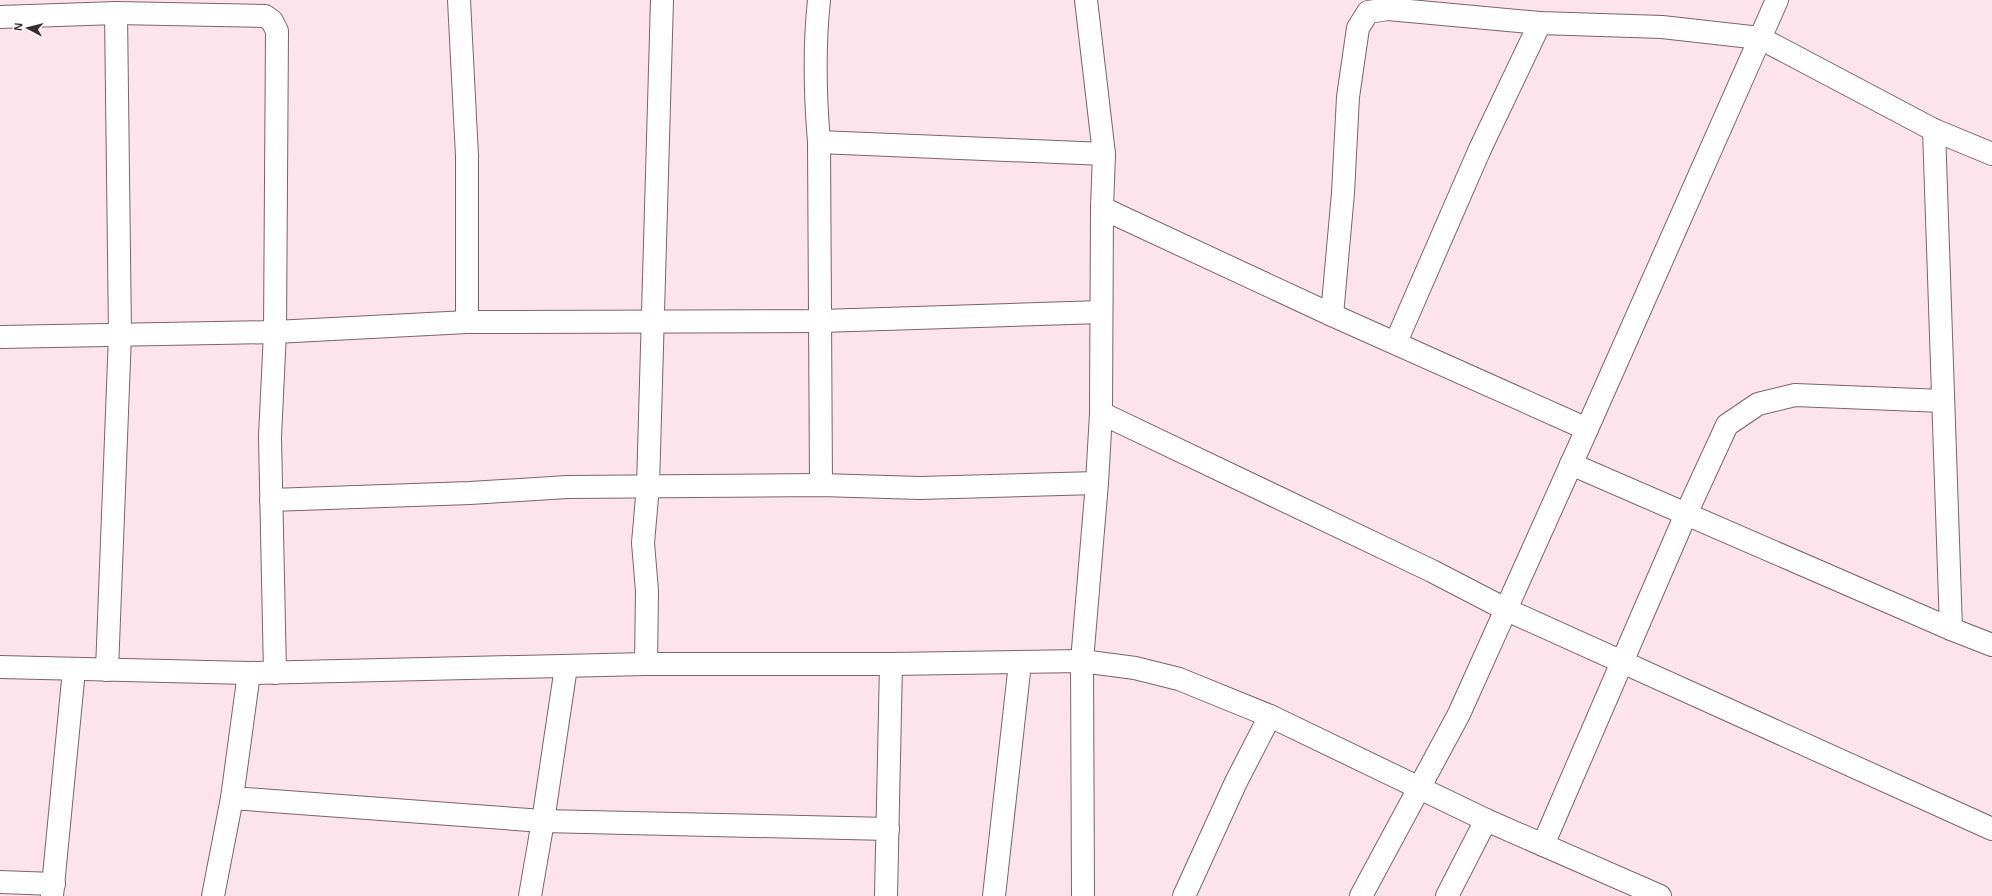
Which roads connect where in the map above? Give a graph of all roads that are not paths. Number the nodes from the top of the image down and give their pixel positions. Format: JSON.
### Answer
{"nodes":[{"id":1,"x":459,"y":0,"type":"edge"},
{"id":2,"x":662,"y":0,"type":"edge"},
{"id":3,"x":819,"y":0,"type":"edge"},
{"id":4,"x":1086,"y":0,"type":"edge"},
{"id":5,"x":1776,"y":0,"type":"edge"},
{"id":6,"x":116,"y":13,"type":"junction"},
{"id":7,"x":0,"y":17,"type":"edge"},
{"id":8,"x":1540,"y":23,"type":"junction"},
{"id":9,"x":1760,"y":38,"type":"junction"},
{"id":10,"x":1934,"y":130,"type":"junction"},
{"id":11,"x":819,"y":142,"type":"junction"},
{"id":12,"x":1104,"y":154,"type":"junction"},
{"id":13,"x":1992,"y":154,"type":"edge"},
{"id":14,"x":1102,"y":208,"type":"junction"},
{"id":15,"x":1101,"y":312,"type":"junction"},
{"id":16,"x":1332,"y":315,"type":"junction"},
{"id":17,"x":821,"y":321,"type":"junction"},
{"id":18,"x":467,"y":322,"type":"junction"},
{"id":19,"x":653,"y":322,"type":"junction"},
{"id":20,"x":275,"y":332,"type":"junction"},
{"id":21,"x":120,"y":335,"type":"junction"},
{"id":22,"x":0,"y":337,"type":"edge"},
{"id":23,"x":1396,"y":342,"type":"junction"},
{"id":24,"x":1943,"y":401,"type":"junction"},
{"id":25,"x":1101,"y":413,"type":"junction"},
{"id":26,"x":1587,"y":430,"type":"junction"},
{"id":27,"x":1571,"y":464,"type":"junction"},
{"id":28,"x":1097,"y":483,"type":"junction"},
{"id":29,"x":821,"y":485,"type":"junction"},
{"id":30,"x":648,"y":486,"type":"junction"},
{"id":31,"x":271,"y":500,"type":"junction"},
{"id":32,"x":1686,"y":514,"type":"junction"},
{"id":33,"x":1507,"y":610,"type":"junction"},
{"id":34,"x":1951,"y":629,"type":"junction"},
{"id":35,"x":1992,"y":645,"type":"edge"},
{"id":36,"x":1082,"y":661,"type":"junction"},
{"id":37,"x":1621,"y":662,"type":"junction"},
{"id":38,"x":1020,"y":663,"type":"junction"},
{"id":39,"x":646,"y":664,"type":"junction"},
{"id":40,"x":891,"y":664,"type":"junction"},
{"id":41,"x":0,"y":667,"type":"edge"},
{"id":42,"x":566,"y":667,"type":"junction"},
{"id":43,"x":74,"y":670,"type":"junction"},
{"id":44,"x":107,"y":670,"type":"junction"},
{"id":45,"x":249,"y":673,"type":"junction"},
{"id":46,"x":275,"y":673,"type":"junction"},
{"id":47,"x":1270,"y":716,"type":"junction"},
{"id":48,"x":1420,"y":789,"type":"junction"},
{"id":49,"x":232,"y":798,"type":"junction"},
{"id":50,"x":1486,"y":820,"type":"junction"},
{"id":51,"x":543,"y":821,"type":"junction"},
{"id":52,"x":888,"y":829,"type":"junction"},
{"id":53,"x":1992,"y":829,"type":"edge"},
{"id":54,"x":1543,"y":845,"type":"junction"},
{"id":55,"x":0,"y":882,"type":"edge"},
{"id":56,"x":53,"y":890,"type":"edge"},
{"id":57,"x":213,"y":896,"type":"edge"},
{"id":58,"x":530,"y":896,"type":"edge"},
{"id":59,"x":886,"y":896,"type":"edge"},
{"id":60,"x":994,"y":896,"type":"edge"},
{"id":61,"x":1083,"y":896,"type":"edge"},
{"id":62,"x":1184,"y":896,"type":"edge"},
{"id":63,"x":1361,"y":896,"type":"edge"},
{"id":64,"x":1448,"y":896,"type":"edge"},
{"id":65,"x":1660,"y":896,"type":"edge"}],
"edges":[{"from":1,"to":18,"type":"street"},
{"from":2,"to":19,"type":"street"},
{"from":3,"to":11,"type":"street"},
{"from":4,"to":12,"type":"street"},
{"from":5,"to":9,"type":"street"},
{"from":6,"to":7,"type":"street"},
{"from":6,"to":20,"type":"street"},
{"from":6,"to":21,"type":"street"},
{"from":8,"to":9,"type":"street"},
{"from":8,"to":16,"type":"street"},
{"from":8,"to":23,"type":"street"},
{"from":9,"to":10,"type":"street"},
{"from":9,"to":26,"type":"street"},
{"from":10,"to":13,"type":"street"},
{"from":10,"to":24,"type":"street"},
{"from":11,"to":12,"type":"street"},
{"from":11,"to":17,"type":"street"},
{"from":12,"to":14,"type":"street"},
{"from":14,"to":15,"type":"street"},
{"from":14,"to":16,"type":"street"},
{"from":15,"to":17,"type":"street"},
{"from":15,"to":25,"type":"street"},
{"from":16,"to":23,"type":"street"},
{"from":17,"to":19,"type":"street"},
{"from":17,"to":29,"type":"street"},
{"from":18,"to":19,"type":"street"},
{"from":18,"to":20,"type":"street"},
{"from":19,"to":30,"type":"street"},
{"from":20,"to":21,"type":"street"},
{"from":20,"to":31,"type":"street"},
{"from":21,"to":22,"type":"street"},
{"from":21,"to":44,"type":"street"},
{"from":23,"to":26,"type":"street"},
{"from":24,"to":32,"type":"street"},
{"from":24,"to":34,"type":"street"},
{"from":25,"to":28,"type":"street"},
{"from":25,"to":33,"type":"street"},
{"from":26,"to":27,"type":"street"},
{"from":27,"to":32,"type":"street"},
{"from":27,"to":33,"type":"street"},
{"from":28,"to":29,"type":"street"},
{"from":28,"to":36,"type":"street"},
{"from":29,"to":30,"type":"street"},
{"from":30,"to":31,"type":"street"},
{"from":30,"to":39,"type":"street"},
{"from":31,"to":46,"type":"street"},
{"from":32,"to":34,"type":"street"},
{"from":32,"to":37,"type":"street"},
{"from":33,"to":37,"type":"street"},
{"from":33,"to":48,"type":"street"},
{"from":34,"to":35,"type":"street"},
{"from":36,"to":38,"type":"street"},
{"from":36,"to":47,"type":"street"},
{"from":36,"to":61,"type":"street"},
{"from":37,"to":53,"type":"street"},
{"from":37,"to":54,"type":"street"},
{"from":38,"to":40,"type":"street"},
{"from":38,"to":60,"type":"street"},
{"from":39,"to":40,"type":"street"},
{"from":39,"to":42,"type":"street"},
{"from":40,"to":52,"type":"street"},
{"from":41,"to":43,"type":"street"},
{"from":42,"to":46,"type":"street"},
{"from":42,"to":51,"type":"street"},
{"from":43,"to":44,"type":"street"},
{"from":43,"to":56,"type":"street"},
{"from":44,"to":45,"type":"street"},
{"from":45,"to":46,"type":"street"},
{"from":45,"to":49,"type":"street"},
{"from":47,"to":48,"type":"street"},
{"from":47,"to":62,"type":"street"},
{"from":48,"to":50,"type":"street"},
{"from":48,"to":63,"type":"street"},
{"from":49,"to":51,"type":"street"},
{"from":49,"to":57,"type":"street"},
{"from":50,"to":54,"type":"street"},
{"from":50,"to":64,"type":"street"},
{"from":51,"to":52,"type":"street"},
{"from":51,"to":58,"type":"street"},
{"from":52,"to":59,"type":"street"},
{"from":54,"to":65,"type":"street"},
{"from":55,"to":56,"type":"street"}]}
